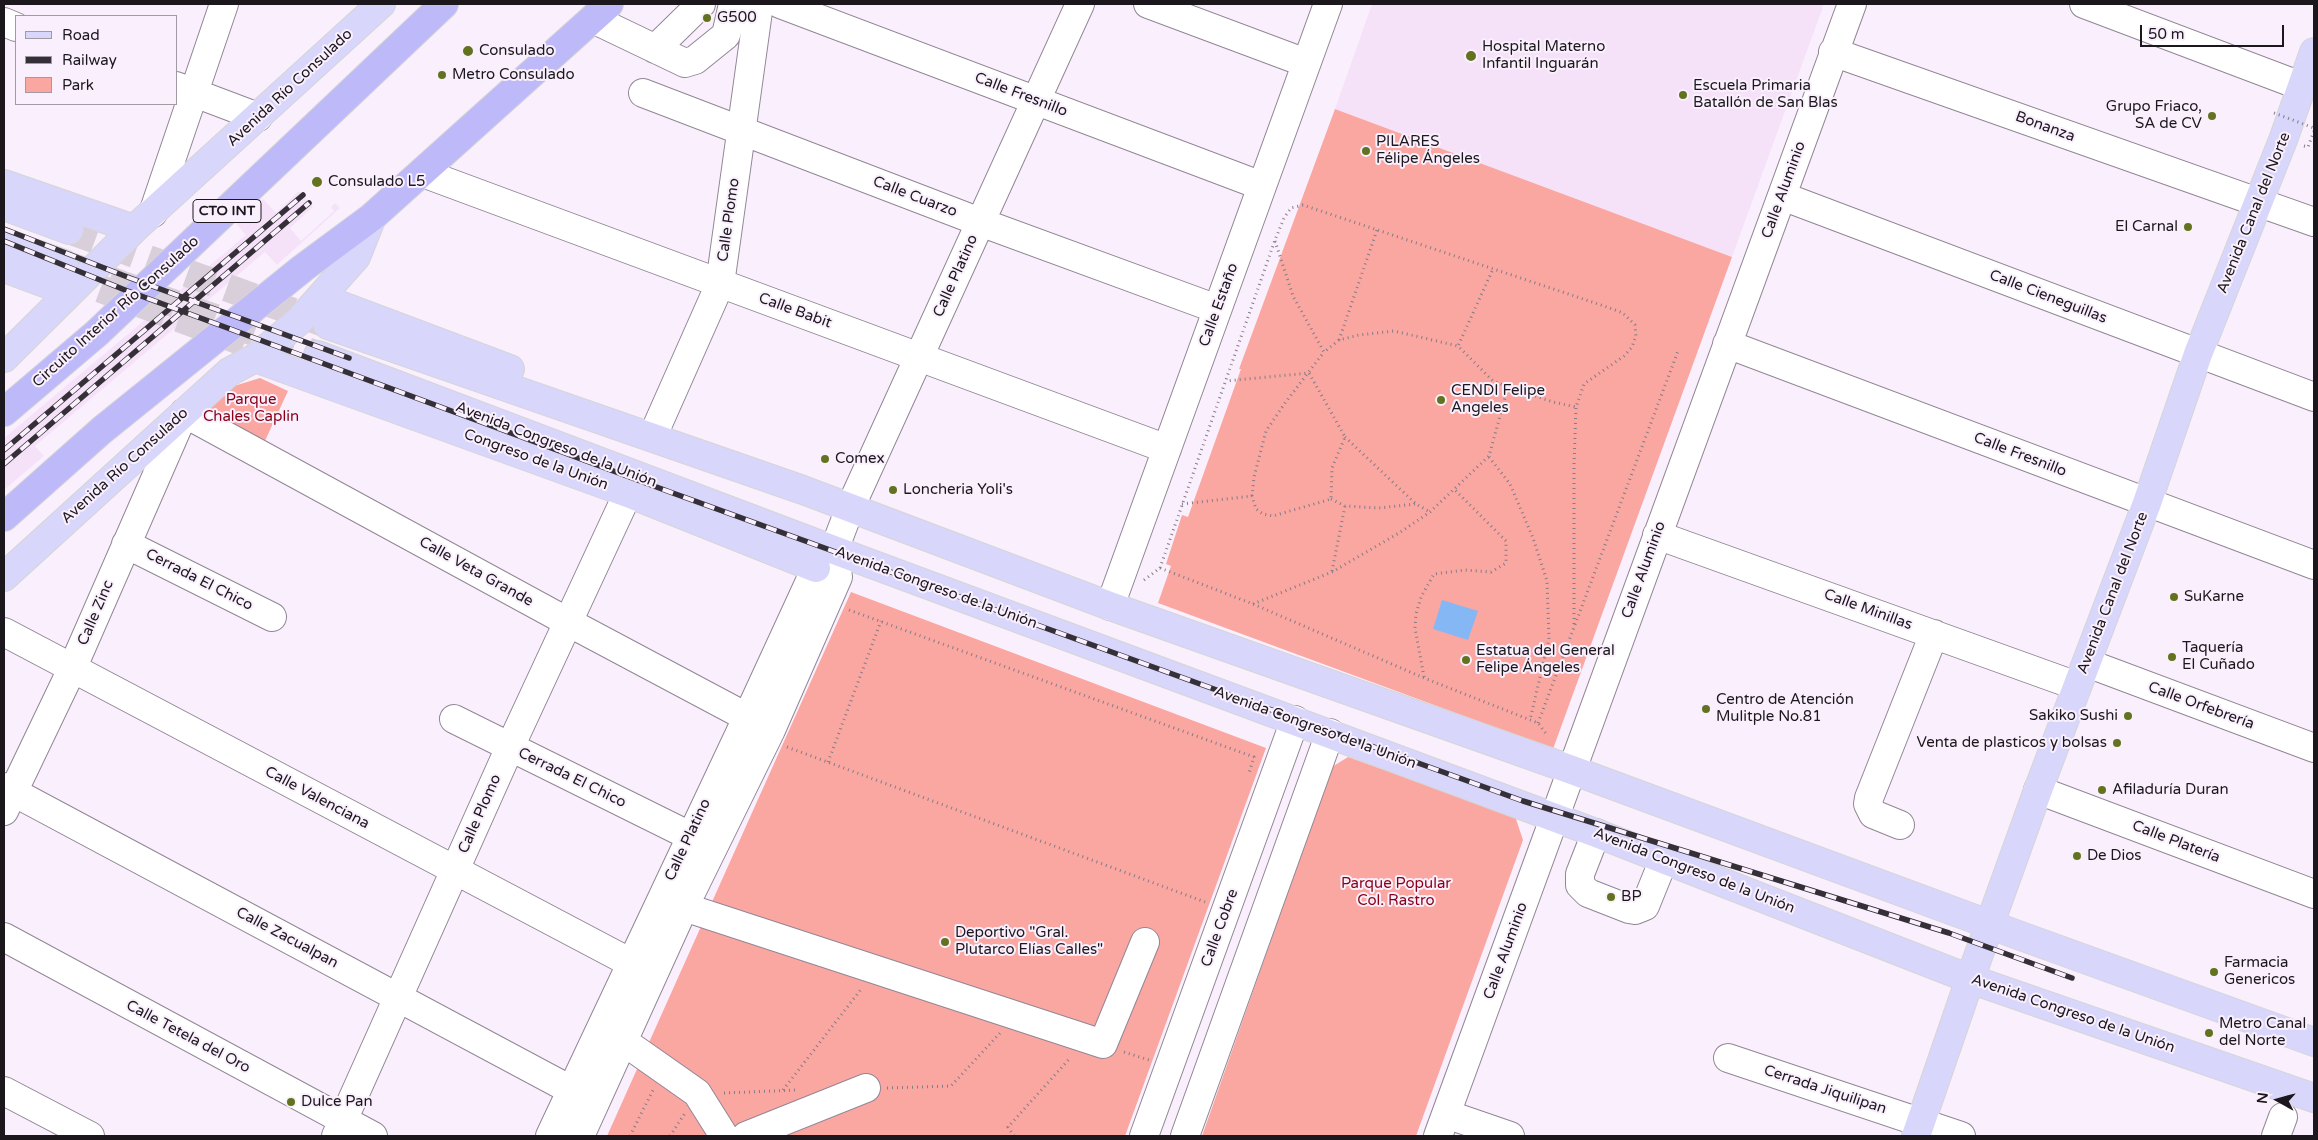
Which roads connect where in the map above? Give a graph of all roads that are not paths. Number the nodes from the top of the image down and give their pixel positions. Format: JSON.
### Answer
{"nodes":[{"id":1,"x":224,"y":4,"type":"edge"},
{"id":2,"x":381,"y":4,"type":"edge"},
{"id":3,"x":444,"y":4,"type":"edge"},
{"id":4,"x":733,"y":4,"type":"edge"},
{"id":5,"x":759,"y":4,"type":"edge"},
{"id":6,"x":780,"y":4,"type":"edge"},
{"id":7,"x":1080,"y":4,"type":"edge"},
{"id":8,"x":1148,"y":4,"type":"edge"},
{"id":9,"x":1328,"y":4,"type":"edge"},
{"id":10,"x":1852,"y":4,"type":"edge"},
{"id":11,"x":2084,"y":4,"type":"edge"},
{"id":12,"x":696,"y":5,"type":"edge"},
{"id":13,"x":601,"y":11,"type":"edge"},
{"id":14,"x":655,"y":49,"type":"junction"},
{"id":15,"x":1833,"y":52,"type":"junction"},
{"id":16,"x":2314,"y":52,"type":"edge"},
{"id":17,"x":1306,"y":64,"type":"junction"},
{"id":18,"x":2301,"y":86,"type":"junction"},
{"id":19,"x":184,"y":89,"type":"edge"},
{"id":20,"x":642,"y":92,"type":"dead end"},
{"id":21,"x":1036,"y":101,"type":"junction"},
{"id":22,"x":258,"y":117,"type":"junction"},
{"id":23,"x":742,"y":132,"type":"junction"},
{"id":24,"x":423,"y":172,"type":"junction"},
{"id":25,"x":4,"y":184,"type":"edge"},
{"id":26,"x":1262,"y":186,"type":"junction"},
{"id":27,"x":1782,"y":196,"type":"junction"},
{"id":28,"x":2258,"y":203,"type":"junction"},
{"id":29,"x":4,"y":206,"type":"edge"},
{"id":30,"x":372,"y":217,"type":"junction"},
{"id":31,"x":143,"y":221,"type":"junction"},
{"id":32,"x":980,"y":222,"type":"junction"},
{"id":33,"x":2314,"y":222,"type":"edge"},
{"id":34,"x":68,"y":230,"type":"tunnel mouth"},
{"id":35,"x":4,"y":242,"type":"edge"},
{"id":36,"x":4,"y":253,"type":"edge"},
{"id":37,"x":4,"y":268,"type":"edge"},
{"id":38,"x":64,"y":276,"type":"junction"},
{"id":39,"x":720,"y":284,"type":"junction"},
{"id":40,"x":321,"y":298,"type":"junction"},
{"id":41,"x":1217,"y":309,"type":"junction"},
{"id":42,"x":328,"y":325,"type":"tunnel mouth"},
{"id":43,"x":1727,"y":344,"type":"junction"},
{"id":44,"x":2198,"y":354,"type":"junction"},
{"id":45,"x":920,"y":356,"type":"junction"},
{"id":46,"x":4,"y":358,"type":"edge"},
{"id":47,"x":255,"y":358,"type":"junction"},
{"id":48,"x":315,"y":362,"type":"tunnel mouth"},
{"id":49,"x":2314,"y":396,"type":"edge"},
{"id":50,"x":4,"y":412,"type":"edge"},
{"id":51,"x":184,"y":413,"type":"junction"},
{"id":52,"x":658,"y":424,"type":"junction"},
{"id":53,"x":1167,"y":449,"type":"junction"},
{"id":54,"x":803,"y":490,"type":"junction"},
{"id":55,"x":628,"y":493,"type":"junction"},
{"id":56,"x":2147,"y":503,"type":"junction"},
{"id":57,"x":850,"y":508,"type":"junction"},
{"id":58,"x":4,"y":518,"type":"edge"},
{"id":59,"x":1658,"y":535,"type":"junction"},
{"id":60,"x":126,"y":544,"type":"junction"},
{"id":61,"x":825,"y":559,"type":"junction"},
{"id":62,"x":2314,"y":565,"type":"edge"},
{"id":63,"x":4,"y":577,"type":"edge"},
{"id":64,"x":1110,"y":606,"type":"junction"},
{"id":65,"x":272,"y":617,"type":"dead end"},
{"id":66,"x":568,"y":622,"type":"junction"},
{"id":67,"x":4,"y":632,"type":"edge"},
{"id":68,"x":1934,"y":634,"type":"junction"},
{"id":69,"x":72,"y":669,"type":"junction"},
{"id":70,"x":2082,"y":674,"type":"junction"},
{"id":71,"x":454,"y":718,"type":"dead end"},
{"id":72,"x":1295,"y":720,"type":"junction"},
{"id":73,"x":767,"y":731,"type":"junction"},
{"id":74,"x":1330,"y":734,"type":"junction"},
{"id":75,"x":510,"y":747,"type":"junction"},
{"id":76,"x":2314,"y":748,"type":"edge"},
{"id":77,"x":1572,"y":770,"type":"junction"},
{"id":78,"x":2038,"y":790,"type":"junction"},
{"id":79,"x":7,"y":797,"type":"edge"},
{"id":80,"x":1556,"y":818,"type":"junction"},
{"id":81,"x":1900,"y":825,"type":"dead end"},
{"id":82,"x":1596,"y":832,"type":"junction"},
{"id":83,"x":690,"y":836,"type":"junction"},
{"id":84,"x":1664,"y":858,"type":"junction"},
{"id":85,"x":454,"y":871,"type":"junction"},
{"id":86,"x":2314,"y":894,"type":"edge"},
{"id":87,"x":684,"y":907,"type":"junction"},
{"id":88,"x":1990,"y":925,"type":"junction"},
{"id":89,"x":4,"y":937,"type":"edge"},
{"id":90,"x":1145,"y":942,"type":"dead end"},
{"id":91,"x":631,"y":963,"type":"junction"},
{"id":92,"x":1970,"y":979,"type":"junction"},
{"id":93,"x":398,"y":998,"type":"junction"},
{"id":94,"x":2313,"y":1038,"type":"edge"},
{"id":95,"x":623,"y":1041,"type":"junction"},
{"id":96,"x":1728,"y":1058,"type":"dead end"},
{"id":97,"x":866,"y":1088,"type":"dead end"},
{"id":98,"x":570,"y":1090,"type":"junction"},
{"id":99,"x":4,"y":1091,"type":"edge"},
{"id":100,"x":2314,"y":1098,"type":"edge"},
{"id":101,"x":1442,"y":1125,"type":"edge"},
{"id":102,"x":339,"y":1128,"type":"edge"},
{"id":103,"x":1919,"y":1129,"type":"edge"},
{"id":104,"x":90,"y":1136,"type":"edge"},
{"id":105,"x":373,"y":1136,"type":"edge"},
{"id":106,"x":550,"y":1136,"type":"edge"},
{"id":107,"x":580,"y":1136,"type":"edge"},
{"id":108,"x":724,"y":1136,"type":"edge"},
{"id":109,"x":746,"y":1136,"type":"edge"},
{"id":110,"x":1144,"y":1136,"type":"edge"},
{"id":111,"x":1185,"y":1136,"type":"edge"},
{"id":112,"x":1510,"y":1136,"type":"edge"},
{"id":113,"x":1961,"y":1136,"type":"edge"}],
"edges":[{"from":1,"to":19,"type":"street"},
{"from":2,"to":22,"type":"main road","name":"Avenida Río Consulado","number":"CTO INT"},
{"from":3,"to":50,"type":"highway","name":"Circuito Interior Río Consulado","number":"CTO INT"},
{"from":4,"to":14,"type":"street"},
{"from":5,"to":23,"type":"street","name":"Calle Plomo"},
{"from":6,"to":21,"type":"street","name":"Calle Fresnillo"},
{"from":7,"to":21,"type":"street","name":"Calle Platino"},
{"from":8,"to":17,"type":"street"},
{"from":9,"to":17,"type":"street","name":"Calle Estaño"},
{"from":10,"to":15,"type":"street","name":"Calle Aluminio"},
{"from":11,"to":18,"type":"street"},
{"from":12,"to":14,"type":"street"},
{"from":13,"to":14,"type":"street"},
{"from":13,"to":24,"type":"highway","name":"Avenida Río Consulado"},
{"from":15,"to":27,"type":"street","name":"Calle Aluminio"},
{"from":15,"to":28,"type":"street","name":"Bonanza"},
{"from":16,"to":18,"type":"main road","name":"Avenida Canal del Norte"},
{"from":17,"to":26,"type":"street","name":"Calle Estaño"},
{"from":18,"to":28,"type":"main road","name":"Avenida Canal del Norte"},
{"from":19,"to":22,"type":"street"},
{"from":19,"to":31,"type":"street"},
{"from":20,"to":23,"type":"street","name":"Calle Cuarzo"},
{"from":21,"to":26,"type":"street","name":"Calle Fresnillo"},
{"from":21,"to":32,"type":"street","name":"Calle Platino"},
{"from":22,"to":31,"type":"main road","name":"Avenida Río Consulado","number":"CTO INT"},
{"from":23,"to":32,"type":"street","name":"Calle Cuarzo"},
{"from":23,"to":39,"type":"street","name":"Calle Plomo"},
{"from":24,"to":30,"type":"highway","name":"Avenida Río Consulado"},
{"from":24,"to":39,"type":"street","name":"Calle Babit"},
{"from":25,"to":31,"type":"main road"},
{"from":26,"to":41,"type":"street","name":"Calle Estaño"},
{"from":27,"to":43,"type":"street","name":"Calle Aluminio"},
{"from":27,"to":44,"type":"street","name":"Calle Cieneguillas"},
{"from":28,"to":33,"type":"street","name":"Bonanza"},
{"from":28,"to":44,"type":"main road","name":"Avenida Canal del Norte"},
{"from":29,"to":34,"type":"main road"},
{"from":30,"to":40,"type":"main road","name":"Avenida Río Consulado"},
{"from":30,"to":58,"type":"highway"},
{"from":31,"to":38,"type":"main road","name":"Avenida Río Consulado","number":"CTO INT"},
{"from":32,"to":41,"type":"street","name":"Calle Cuarzo"},
{"from":32,"to":45,"type":"street","name":"Calle Platino"},
{"from":35,"to":38,"type":"main road"},
{"from":36,"to":38,"type":"street"},
{"from":37,"to":38,"type":"main road"},
{"from":38,"to":46,"type":"main road","name":"Avenida Río Consulado","number":"CTO INT"},
{"from":39,"to":45,"type":"street","name":"Calle Babit"},
{"from":39,"to":52,"type":"street","name":"Calle Plomo"},
{"from":40,"to":47,"type":"main road","name":"Avenida Río Consulado"},
{"from":40,"to":52,"type":"main road"},
{"from":41,"to":53,"type":"street","name":"Calle Estaño"},
{"from":42,"to":54,"type":"main road"},
{"from":43,"to":56,"type":"street","name":"Calle Fresnillo"},
{"from":43,"to":59,"type":"street","name":"Calle Aluminio"},
{"from":44,"to":49,"type":"street","name":"Calle Cieneguillas"},
{"from":44,"to":56,"type":"main road","name":"Avenida Canal del Norte"},
{"from":45,"to":53,"type":"street","name":"Calle Babit"},
{"from":45,"to":57,"type":"street","name":"Calle Platino"},
{"from":47,"to":51,"type":"main road","name":"Avenida Río Consulado"},
{"from":47,"to":55,"type":"main road","name":"Congreso de la Unión"},
{"from":48,"to":61,"type":"main road","name":"Avenida Congreso de la Unión"},
{"from":51,"to":60,"type":"street","name":"Calle Zinc"},
{"from":51,"to":63,"type":"main road","name":"Avenida Río Consulado"},
{"from":51,"to":66,"type":"street","name":"Calle Veta Grande"},
{"from":52,"to":54,"type":"main road"},
{"from":53,"to":64,"type":"street","name":"Calle Estaño"},
{"from":54,"to":57,"type":"main road"},
{"from":55,"to":61,"type":"main road","name":"Congreso de la Unión"},
{"from":55,"to":66,"type":"street","name":"Calle Plomo"},
{"from":56,"to":62,"type":"street","name":"Calle Fresnillo"},
{"from":56,"to":70,"type":"main road","name":"Avenida Canal del Norte"},
{"from":57,"to":61,"type":"street","name":"Calle Platino"},
{"from":57,"to":64,"type":"main road"},
{"from":59,"to":68,"type":"street","name":"Calle Minillas"},
{"from":59,"to":77,"type":"street","name":"Calle Aluminio"},
{"from":60,"to":65,"type":"street","name":"Cerrada El Chico"},
{"from":60,"to":69,"type":"street","name":"Calle Zinc"},
{"from":61,"to":72,"type":"main road","name":"Avenida Congreso de la Unión"},
{"from":61,"to":73,"type":"street","name":"Calle Platino"},
{"from":64,"to":77,"type":"main road"},
{"from":66,"to":73,"type":"street","name":"Calle Veta Grande"},
{"from":66,"to":75,"type":"street","name":"Calle Plomo"},
{"from":67,"to":69,"type":"street","name":"Calle Valenciana"},
{"from":68,"to":70,"type":"street","name":"Calle Minillas"},
{"from":68,"to":81,"type":"street"},
{"from":69,"to":79,"type":"street","name":"Calle Zinc"},
{"from":69,"to":85,"type":"street","name":"Calle Valenciana"},
{"from":70,"to":76,"type":"street","name":"Calle Orfebrería"},
{"from":70,"to":78,"type":"main road","name":"Avenida Canal del Norte"},
{"from":71,"to":75,"type":"street","name":"Cerrada El Chico"},
{"from":72,"to":74,"type":"main road","name":"Avenida Congreso de la Unión"},
{"from":72,"to":110,"type":"street","name":"Calle Cobre"},
{"from":73,"to":83,"type":"street","name":"Calle Platino"},
{"from":73,"to":87,"type":"street","name":"Calle Platino"},
{"from":74,"to":80,"type":"main road","name":"Avenida Congreso de la Unión"},
{"from":74,"to":111,"type":"street"},
{"from":75,"to":83,"type":"street","name":"Cerrada El Chico"},
{"from":75,"to":85,"type":"street","name":"Calle Plomo"},
{"from":77,"to":80,"type":"street","name":"Calle Aluminio"},
{"from":77,"to":88,"type":"main road"},
{"from":78,"to":86,"type":"street","name":"Calle Platería"},
{"from":78,"to":88,"type":"main road","name":"Avenida Canal del Norte"},
{"from":79,"to":93,"type":"street","name":"Calle Zacualpan"},
{"from":80,"to":82,"type":"main road","name":"Avenida Congreso de la Unión"},
{"from":80,"to":101,"type":"street","name":"Calle Aluminio"},
{"from":82,"to":84,"type":"main road","name":"Avenida Congreso de la Unión"},
{"from":82,"to":84,"type":"street"},
{"from":83,"to":91,"type":"street","name":"Calle Platino"},
{"from":84,"to":92,"type":"main road","name":"Avenida Congreso de la Unión"},
{"from":85,"to":91,"type":"street","name":"Calle Valenciana"},
{"from":85,"to":93,"type":"street","name":"Calle Plomo"},
{"from":87,"to":90,"type":"street"},
{"from":87,"to":95,"type":"street","name":"Calle Platino"},
{"from":88,"to":92,"type":"main road","name":"Avenida Canal del Norte"},
{"from":88,"to":94,"type":"main road"},
{"from":89,"to":102,"type":"street","name":"Calle Tetela del Oro"},
{"from":91,"to":98,"type":"street","name":"Calle Platino"},
{"from":92,"to":100,"type":"main road","name":"Avenida Congreso de la Unión"},
{"from":92,"to":103,"type":"main road","name":"Avenida Canal del Norte"},
{"from":93,"to":98,"type":"street","name":"Calle Zacualpan"},
{"from":93,"to":102,"type":"street","name":"Calle Plomo"},
{"from":95,"to":107,"type":"street","name":"Calle Platino"},
{"from":95,"to":108,"type":"street"},
{"from":96,"to":103,"type":"street","name":"Cerrada Jiquilipan"},
{"from":97,"to":109,"type":"street"},
{"from":98,"to":106,"type":"street","name":"Calle Platino"},
{"from":99,"to":104,"type":"street"},
{"from":101,"to":112,"type":"street"},
{"from":102,"to":105,"type":"street","name":"Calle Tetela del Oro"},
{"from":103,"to":113,"type":"street","name":"Cerrada Jiquilipan"}]}
